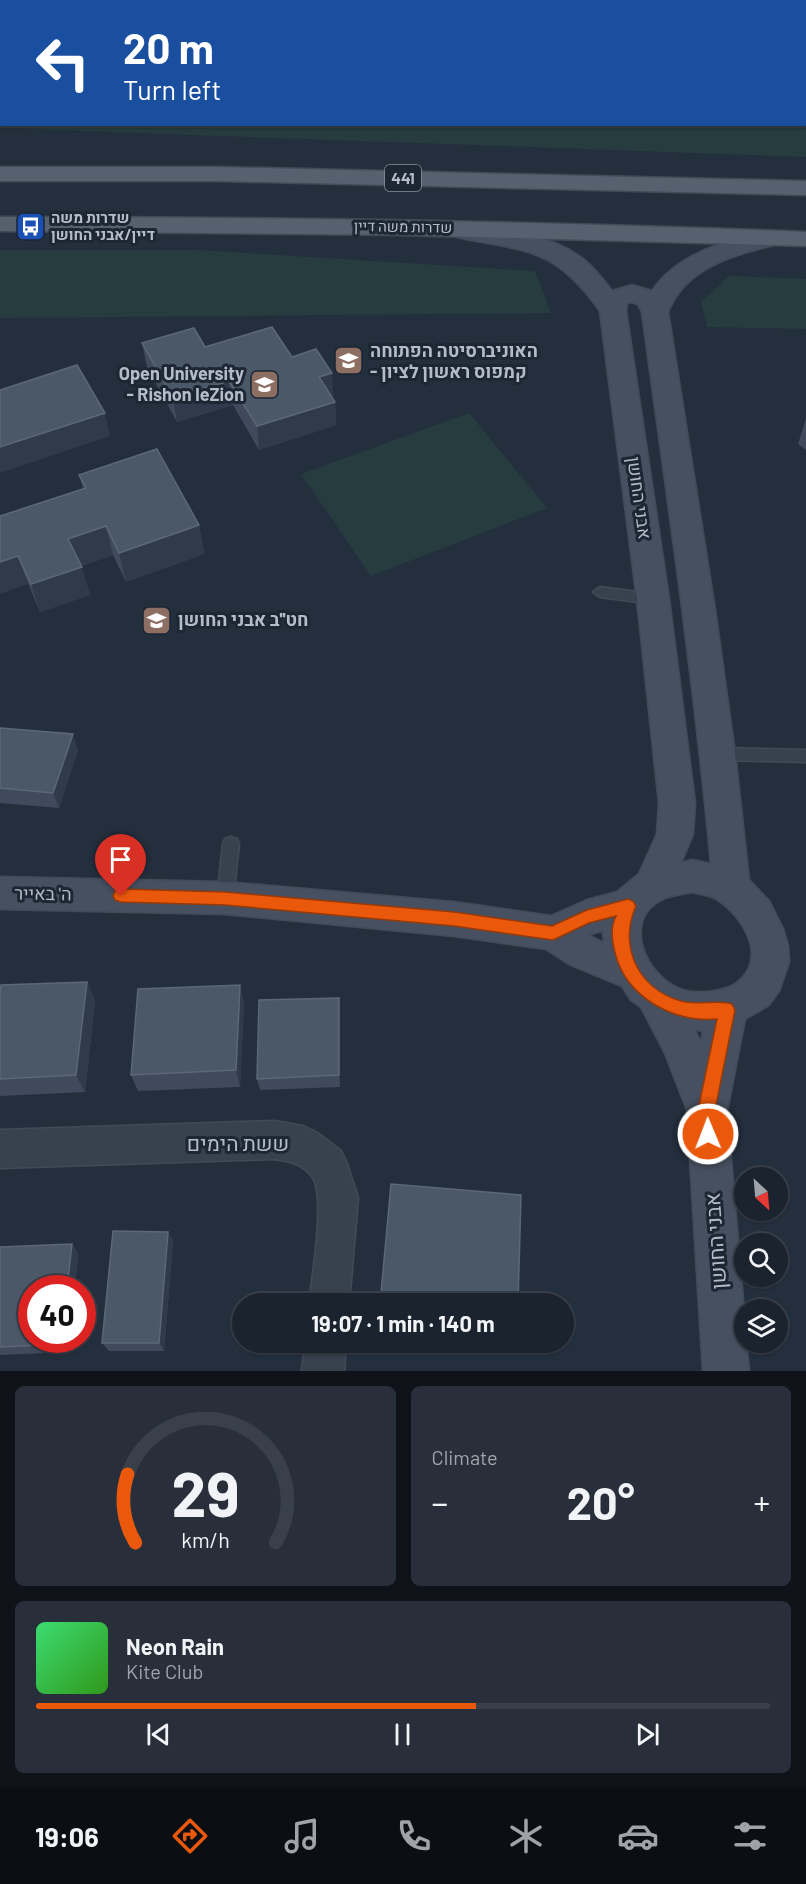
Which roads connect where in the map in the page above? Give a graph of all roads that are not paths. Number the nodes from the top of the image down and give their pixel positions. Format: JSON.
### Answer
{"nodes":[{"id":1,"x":0,"y":174,"type":"edge"},
{"id":2,"x":806,"y":188,"type":"edge"},
{"id":3,"x":0,"y":224,"type":"edge"},
{"id":4,"x":439,"y":227,"type":"junction"},
{"id":5,"x":773,"y":238,"type":"junction"},
{"id":6,"x":806,"y":239,"type":"edge"},
{"id":7,"x":613,"y":311,"type":"junction"},
{"id":8,"x":655,"y":312,"type":"junction"},
{"id":9,"x":600,"y":592,"type":"dead end"},
{"id":10,"x":653,"y":599,"type":"junction"},
{"id":11,"x":718,"y":754,"type":"junction"},
{"id":12,"x":806,"y":756,"type":"edge"},
{"id":13,"x":231,"y":844,"type":"dead end"},
{"id":14,"x":731,"y":888,"type":"junction"},
{"id":15,"x":0,"y":893,"type":"edge"},
{"id":16,"x":641,"y":894,"type":"junction"},
{"id":17,"x":225,"y":898,"type":"junction"},
{"id":18,"x":553,"y":933,"type":"junction"},
{"id":19,"x":644,"y":985,"type":"junction"},
{"id":20,"x":726,"y":1010,"type":"junction"},
{"id":21,"x":707,"y":1110,"type":"junction"},
{"id":22,"x":0,"y":1149,"type":"edge"},
{"id":23,"x":330,"y":1293,"type":"edge"},
{"id":24,"x":325,"y":1353,"type":"edge"},
{"id":25,"x":323,"y":1371,"type":"edge"},
{"id":26,"x":726,"y":1371,"type":"edge"}],
"edges":[{"from":1,"to":2,"type":"main road","number":"441"},
{"from":3,"to":4,"type":"main road","name":"שדרות משה דיין"},
{"from":4,"to":5,"type":"main road","name":"שדרות משה דיין"},
{"from":4,"to":7,"type":"street","name":"אבני החושן"},
{"from":5,"to":6,"type":"main road","name":"שדרות משה דיין"},
{"from":5,"to":8,"type":"street"},
{"from":7,"to":8,"type":"street"},
{"from":7,"to":10,"type":"street","name":"אבני החושן"},
{"from":8,"to":11,"type":"street"},
{"from":9,"to":10,"type":"lane"},
{"from":10,"to":16,"type":"street","name":"אבני החושן"},
{"from":11,"to":12,"type":"lane"},
{"from":11,"to":14,"type":"street"},
{"from":13,"to":17,"type":"lane"},
{"from":14,"to":16,"type":"street"},
{"from":14,"to":20,"type":"street"},
{"from":15,"to":17,"type":"street","name":"ה' באייר"},
{"from":16,"to":18,"type":"street"},
{"from":16,"to":19,"type":"street"},
{"from":17,"to":18,"type":"street","name":"ה' באייר"},
{"from":18,"to":19,"type":"street","name":"ה' באייר"},
{"from":19,"to":20,"type":"street"},
{"from":19,"to":21,"type":"street","name":"אבני החושן"},
{"from":20,"to":21,"type":"street","name":"אבני החושן"},
{"from":21,"to":26,"type":"street","name":"אבני החושן"},
{"from":22,"to":23,"type":"street","name":"ששת הימים"},
{"from":24,"to":25,"type":"street"}]}
